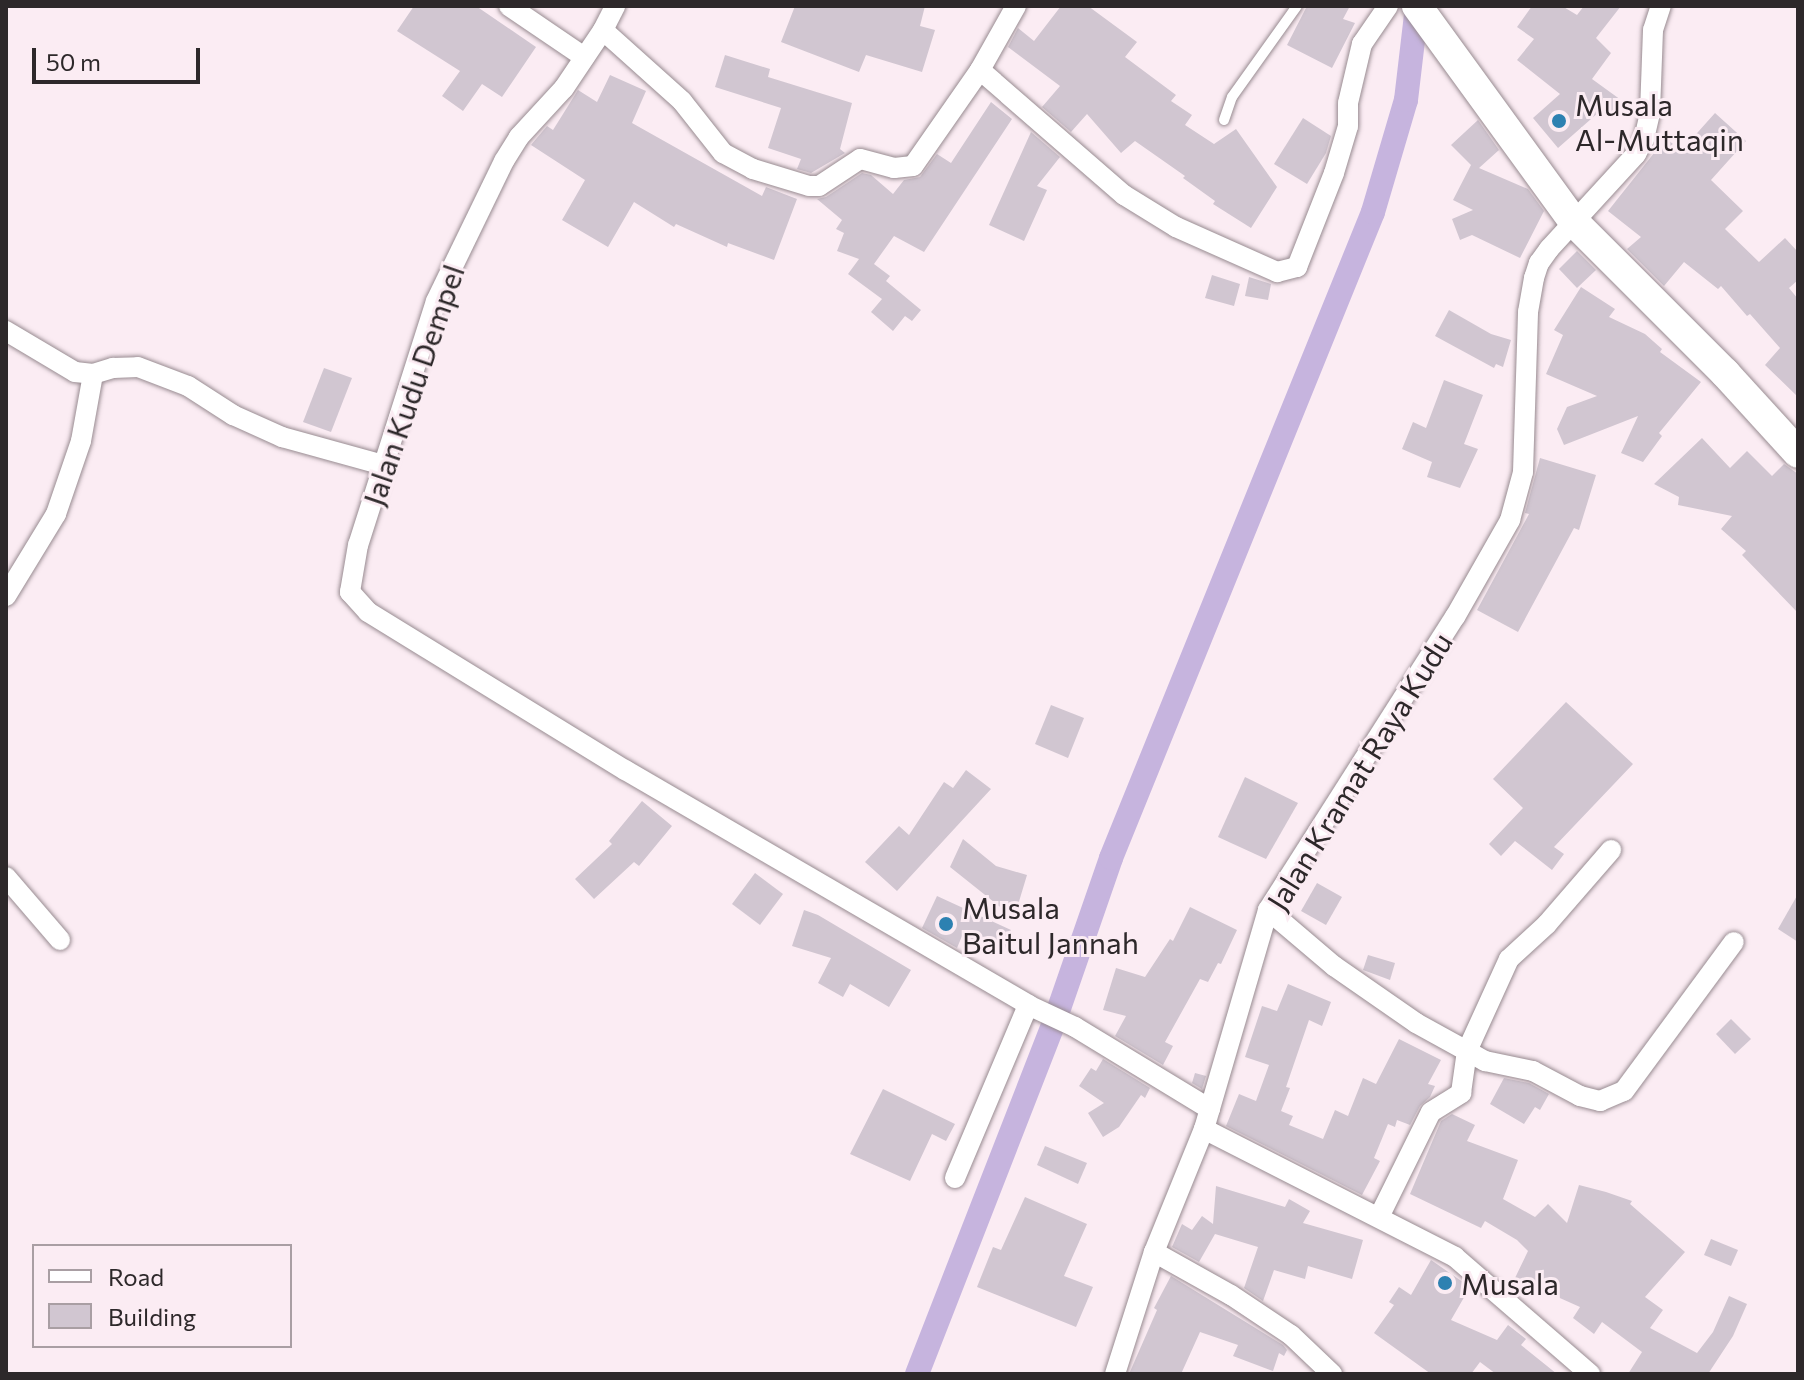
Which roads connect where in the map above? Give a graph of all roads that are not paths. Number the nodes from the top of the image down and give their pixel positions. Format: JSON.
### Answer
{"nodes":[{"id":1,"x":509,"y":6,"type":"edge"},
{"id":2,"x":615,"y":6,"type":"edge"},
{"id":3,"x":1016,"y":6,"type":"edge"},
{"id":4,"x":1297,"y":6,"type":"edge"},
{"id":5,"x":1388,"y":6,"type":"edge"},
{"id":6,"x":1661,"y":6,"type":"edge"},
{"id":7,"x":1425,"y":17,"type":"edge"},
{"id":8,"x":603,"y":30,"type":"junction"},
{"id":9,"x":584,"y":57,"type":"junction"},
{"id":10,"x":980,"y":70,"type":"junction"},
{"id":11,"x":1224,"y":120,"type":"dead end"},
{"id":12,"x":1574,"y":222,"type":"junction"},
{"id":13,"x":6,"y":331,"type":"edge"},
{"id":14,"x":93,"y":374,"type":"junction"},
{"id":15,"x":1798,"y":453,"type":"edge"},
{"id":16,"x":383,"y":465,"type":"junction"},
{"id":17,"x":6,"y":596,"type":"edge"},
{"id":18,"x":1611,"y":850,"type":"dead end"},
{"id":19,"x":6,"y":877,"type":"edge"},
{"id":20,"x":1268,"y":910,"type":"junction"},
{"id":21,"x":60,"y":940,"type":"dead end"},
{"id":22,"x":1734,"y":942,"type":"dead end"},
{"id":23,"x":1035,"y":1008,"type":"junction"},
{"id":24,"x":1467,"y":1051,"type":"junction"},
{"id":25,"x":1207,"y":1119,"type":"junction"},
{"id":26,"x":955,"y":1178,"type":"dead end"},
{"id":27,"x":1379,"y":1217,"type":"junction"},
{"id":28,"x":1154,"y":1252,"type":"junction"},
{"id":29,"x":1115,"y":1374,"type":"edge"},
{"id":30,"x":1332,"y":1374,"type":"edge"},
{"id":31,"x":1590,"y":1374,"type":"edge"}],
"edges":[{"from":1,"to":9,"type":"street"},
{"from":2,"to":8,"type":"street","name":"Jalan Kudu Dempel"},
{"from":3,"to":10,"type":"street"},
{"from":4,"to":11,"type":"lane"},
{"from":5,"to":10,"type":"street"},
{"from":6,"to":12,"type":"street","name":"Jalan Kramat Raya Kudu"},
{"from":7,"to":12,"type":"street"},
{"from":8,"to":9,"type":"street","name":"Jalan Kudu Dempel"},
{"from":8,"to":10,"type":"street"},
{"from":9,"to":16,"type":"street","name":"Jalan Kudu Dempel"},
{"from":12,"to":15,"type":"street"},
{"from":12,"to":20,"type":"street","name":"Jalan Kramat Raya Kudu"},
{"from":13,"to":14,"type":"street"},
{"from":14,"to":16,"type":"street"},
{"from":14,"to":17,"type":"street"},
{"from":16,"to":23,"type":"street","name":"Jalan Kudu Dempel"},
{"from":18,"to":24,"type":"street"},
{"from":19,"to":21,"type":"street"},
{"from":20,"to":24,"type":"street"},
{"from":20,"to":25,"type":"street","name":"Jalan Kramat Raya Kudu"},
{"from":22,"to":24,"type":"street"},
{"from":23,"to":25,"type":"street"},
{"from":23,"to":26,"type":"street"},
{"from":24,"to":27,"type":"street"},
{"from":25,"to":27,"type":"street"},
{"from":25,"to":28,"type":"street","name":"Jalan Kramat Raya Kudu"},
{"from":27,"to":31,"type":"street"},
{"from":28,"to":29,"type":"street","name":"Jalan Kramat Raya Kudu"},
{"from":28,"to":30,"type":"street"}]}
